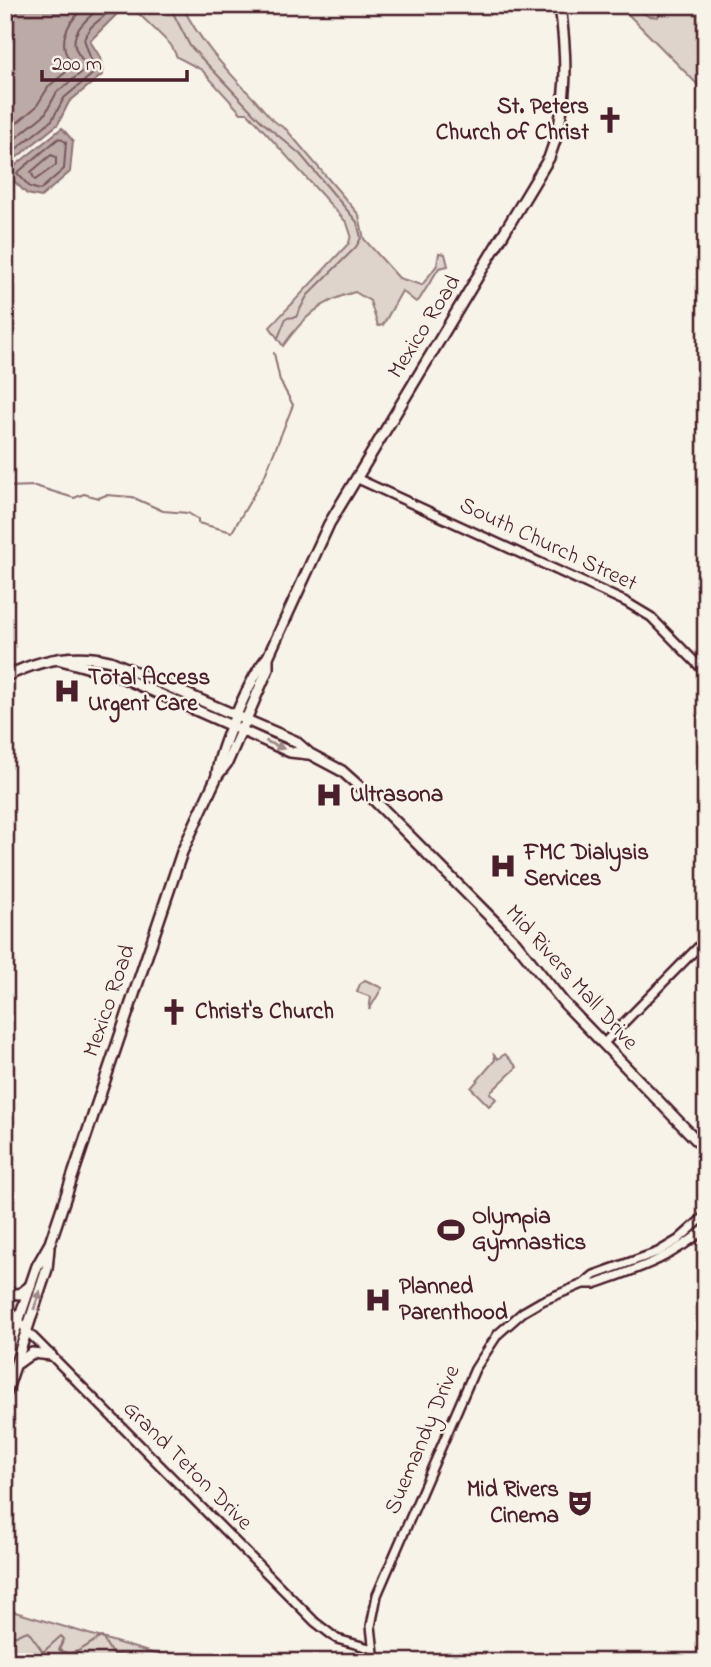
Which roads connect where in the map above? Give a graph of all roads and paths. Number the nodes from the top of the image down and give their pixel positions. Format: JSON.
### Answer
{"nodes":[{"id":1,"x":560,"y":5,"type":"edge"},
{"id":2,"x":356,"y":478,"type":"junction"},
{"id":3,"x":61,"y":660,"type":"junction"},
{"id":4,"x":706,"y":673,"type":"edge"},
{"id":5,"x":5,"y":677,"type":"edge"},
{"id":6,"x":242,"y":718,"type":"junction"},
{"id":7,"x":237,"y":729,"type":"junction"},
{"id":8,"x":310,"y":754,"type":"junction"},
{"id":9,"x":706,"y":939,"type":"edge"},
{"id":10,"x":603,"y":1044,"type":"junction"},
{"id":11,"x":706,"y":1150,"type":"edge"},
{"id":12,"x":706,"y":1214,"type":"edge"},
{"id":13,"x":706,"y":1228,"type":"edge"},
{"id":14,"x":50,"y":1243,"type":"junction"},
{"id":15,"x":583,"y":1284,"type":"junction"},
{"id":16,"x":31,"y":1285,"type":"junction"},
{"id":17,"x":5,"y":1293,"type":"edge"},
{"id":18,"x":5,"y":1304,"type":"edge"},
{"id":19,"x":19,"y":1322,"type":"junction"},
{"id":20,"x":27,"y":1331,"type":"junction"},
{"id":21,"x":51,"y":1355,"type":"junction"},
{"id":22,"x":5,"y":1360,"type":"edge"},
{"id":23,"x":15,"y":1367,"type":"junction"},
{"id":24,"x":5,"y":1396,"type":"edge"},
{"id":25,"x":372,"y":1645,"type":"junction"},
{"id":26,"x":375,"y":1662,"type":"edge"}],
"edges":[{"from":1,"to":2,"type":"main road","name":"Mexico Road"},
{"from":2,"to":4,"type":"street","name":"South Church Street"},
{"from":2,"to":6,"type":"main road","name":"Mexico Road"},
{"from":3,"to":5,"type":"main road","name":"Mid Rivers Mall Drive"},
{"from":3,"to":6,"type":"main road","name":"Mid Rivers Mall Drive"},
{"from":3,"to":7,"type":"main road","name":"Mid Rivers Mall Drive"},
{"from":6,"to":7,"type":"main road","name":"Mexico Road"},
{"from":6,"to":8,"type":"main road","name":"Mid Rivers Mall Drive"},
{"from":7,"to":8,"type":"main road","name":"Mid Rivers Mall Drive","one_way":true},
{"from":7,"to":14,"type":"main road","name":"Mexico Road"},
{"from":8,"to":10,"type":"main road","name":"Mid Rivers Mall Drive"},
{"from":9,"to":10,"type":"street"},
{"from":10,"to":11,"type":"main road","name":"Mid Rivers Mall Drive"},
{"from":12,"to":15,"type":"street","name":"Suemandy Drive"},
{"from":13,"to":15,"type":"street","name":"Suemandy Drive"},
{"from":14,"to":16,"type":"main road","name":"Mexico Road"},
{"from":20,"to":14,"type":"main road","name":"Mexico Road","one_way":true},
{"from":15,"to":25,"type":"street","name":"Suemandy Drive"},
{"from":16,"to":17,"type":"main road"},
{"from":16,"to":19,"type":"main road","name":"Mexico Road"},
{"from":18,"to":19,"type":"street","name":"Grand Teton Drive"},
{"from":19,"to":20,"type":"street","name":"Grand Teton Drive"},
{"from":19,"to":22,"type":"main road","name":"Mexico Road"},
{"from":20,"to":21,"type":"street","name":"Grand Teton Drive"},
{"from":20,"to":23,"type":"main road","name":"Mexico Road"},
{"from":21,"to":23,"type":"main road"},
{"from":21,"to":25,"type":"street","name":"Grand Teton Drive"},
{"from":23,"to":24,"type":"main road","name":"Mexico Road"},
{"from":25,"to":26,"type":"street","name":"Suemandy Drive"}]}
